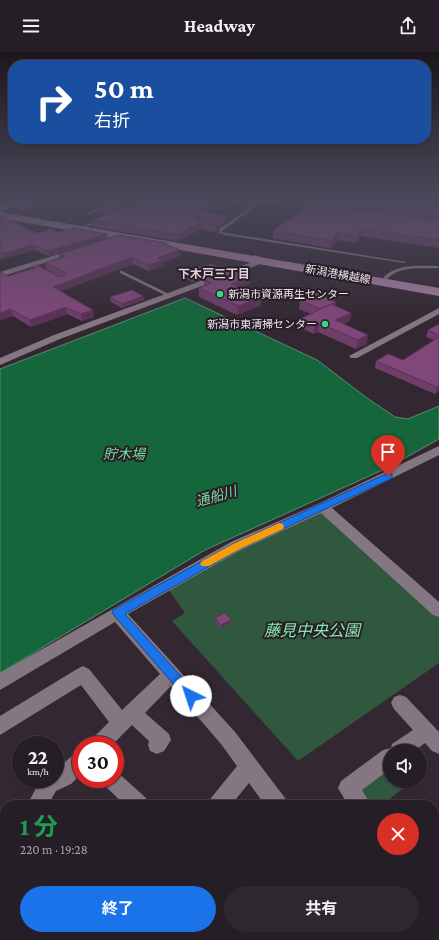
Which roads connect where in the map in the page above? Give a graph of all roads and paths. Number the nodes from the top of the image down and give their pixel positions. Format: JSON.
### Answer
{"nodes":[{"id":1,"x":114,"y":239,"type":"edge"},
{"id":2,"x":150,"y":239,"type":"edge"},
{"id":3,"x":260,"y":239,"type":"edge"},
{"id":4,"x":107,"y":242,"type":"edge"},
{"id":5,"x":84,"y":249,"type":"edge"},
{"id":6,"x":257,"y":258,"type":"junction"},
{"id":7,"x":404,"y":262,"type":"dead end"},
{"id":8,"x":439,"y":267,"type":"edge"},
{"id":9,"x":121,"y":272,"type":"dead end"},
{"id":10,"x":0,"y":275,"type":"edge"},
{"id":11,"x":385,"y":278,"type":"junction"},
{"id":12,"x":439,"y":288,"type":"edge"},
{"id":13,"x":439,"y":292,"type":"edge"},
{"id":14,"x":169,"y":295,"type":"junction"},
{"id":15,"x":439,"y":311,"type":"edge"},
{"id":16,"x":354,"y":356,"type":"dead end"},
{"id":17,"x":0,"y":362,"type":"edge"},
{"id":18,"x":438,"y":452,"type":"edge"},
{"id":19,"x":323,"y":507,"type":"junction"},
{"id":20,"x":439,"y":611,"type":"edge"},
{"id":21,"x":117,"y":613,"type":"junction"},
{"id":22,"x":172,"y":674,"type":"junction"},
{"id":23,"x":0,"y":682,"type":"edge"},
{"id":24,"x":400,"y":703,"type":"dead end"},
{"id":25,"x":127,"y":718,"type":"junction"},
{"id":26,"x":0,"y":726,"type":"edge"},
{"id":27,"x":426,"y":731,"type":"junction"},
{"id":28,"x":108,"y":736,"type":"edge"},
{"id":29,"x":408,"y":744,"type":"edge"},
{"id":30,"x":157,"y":745,"type":"dead end"},
{"id":31,"x":439,"y":745,"type":"edge"},
{"id":32,"x":383,"y":762,"type":"edge"},
{"id":33,"x":249,"y":767,"type":"junction"},
{"id":34,"x":72,"y":769,"type":"edge"},
{"id":35,"x":121,"y":788,"type":"edge"},
{"id":36,"x":40,"y":800,"type":"edge"},
{"id":37,"x":134,"y":800,"type":"edge"},
{"id":38,"x":222,"y":800,"type":"edge"},
{"id":39,"x":274,"y":800,"type":"edge"},
{"id":40,"x":357,"y":800,"type":"edge"}],
"edges":[{"from":1,"to":4,"type":"street"},
{"from":2,"to":6,"type":"main road","name":"新潟港横越線"},
{"from":3,"to":7,"type":"lane"},
{"from":5,"to":10,"type":"street"},
{"from":6,"to":11,"type":"main road","name":"新潟港横越線"},
{"from":6,"to":13,"type":"main road","name":"新潟港横越線"},
{"from":6,"to":14,"type":"street"},
{"from":8,"to":11,"type":"lane"},
{"from":9,"to":14,"type":"lane"},
{"from":11,"to":12,"type":"main road","name":"新潟港横越線"},
{"from":14,"to":17,"type":"street"},
{"from":15,"to":16,"type":"street"},
{"from":18,"to":19,"type":"street"},
{"from":19,"to":20,"type":"street"},
{"from":19,"to":21,"type":"street"},
{"from":21,"to":22,"type":"street"},
{"from":21,"to":23,"type":"street"},
{"from":22,"to":25,"type":"street"},
{"from":22,"to":33,"type":"street"},
{"from":24,"to":27,"type":"street"},
{"from":25,"to":26,"type":"street"},
{"from":25,"to":28,"type":"street"},
{"from":25,"to":30,"type":"street"},
{"from":27,"to":29,"type":"street"},
{"from":27,"to":31,"type":"street"},
{"from":32,"to":40,"type":"street"},
{"from":33,"to":38,"type":"street"},
{"from":33,"to":39,"type":"street"},
{"from":34,"to":36,"type":"street"},
{"from":35,"to":37,"type":"street"}]}
